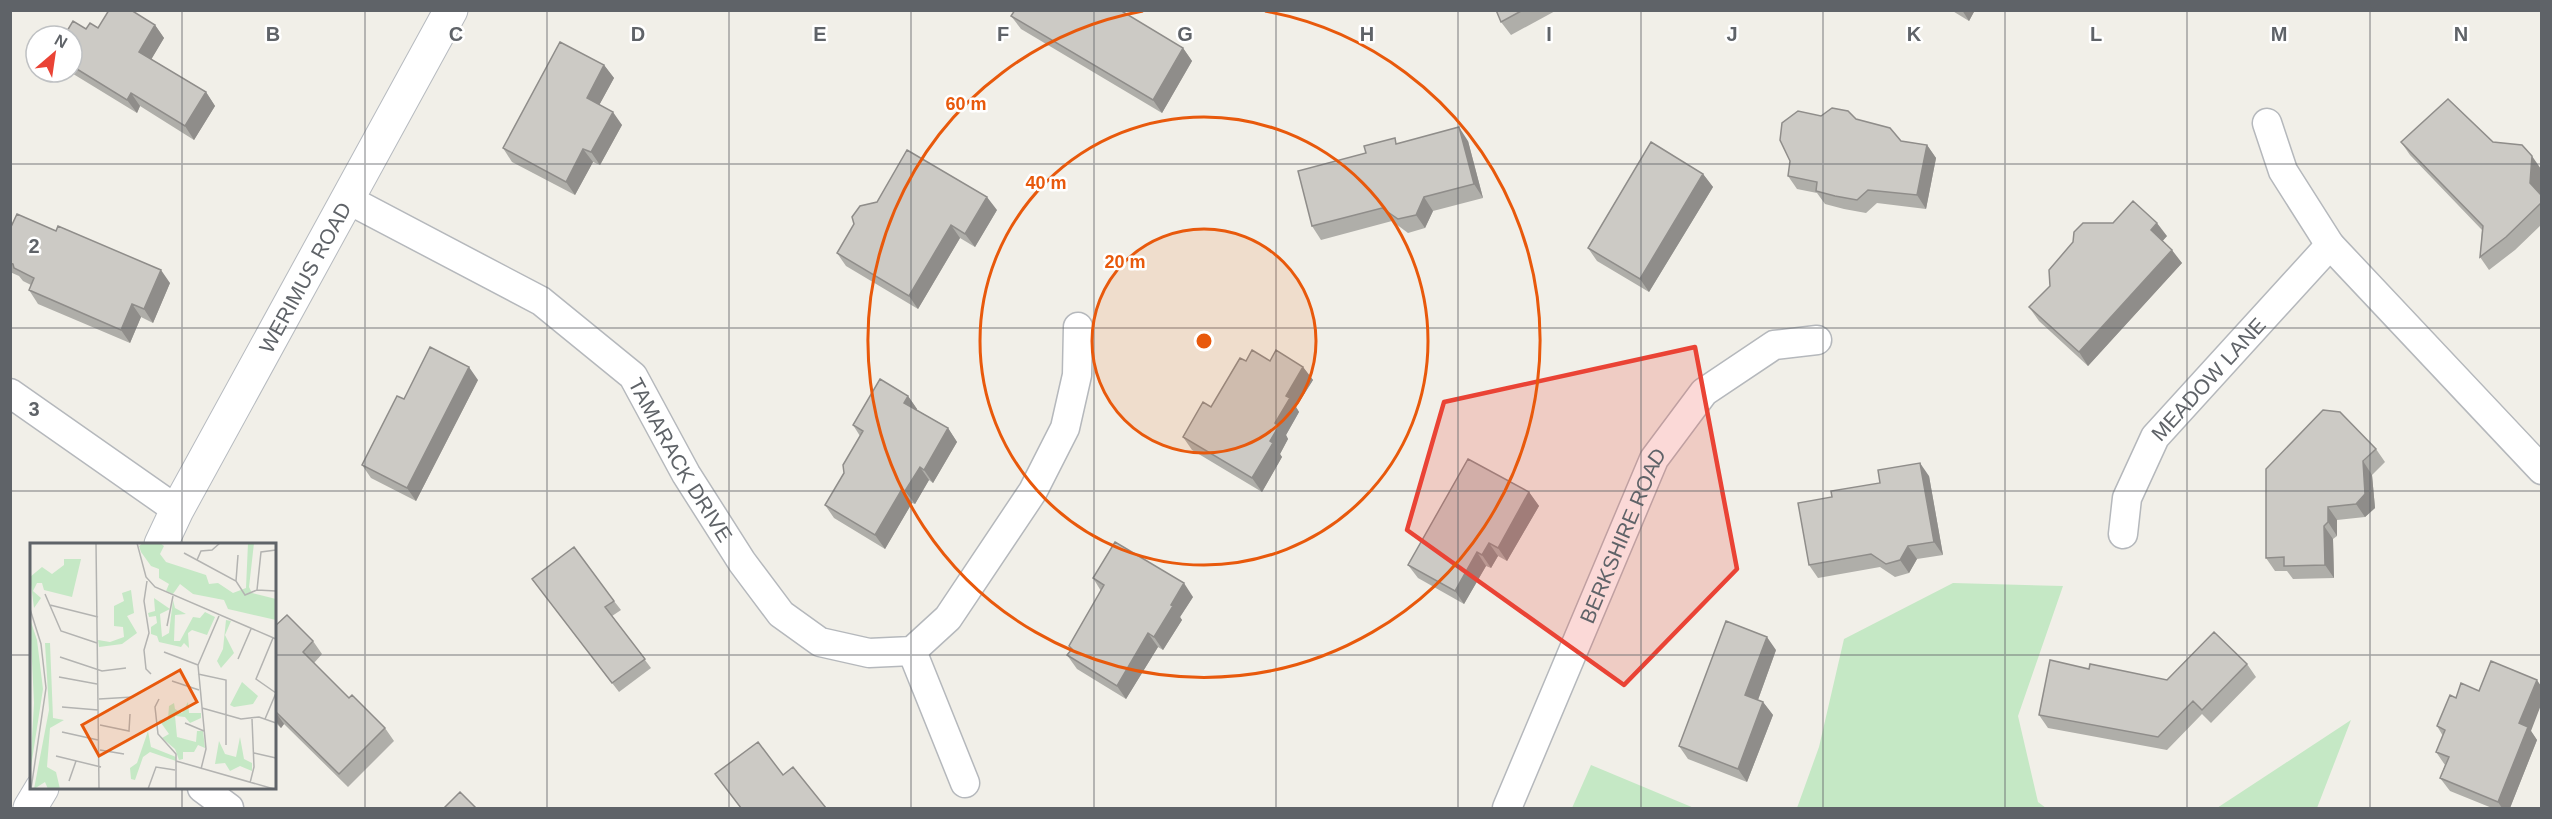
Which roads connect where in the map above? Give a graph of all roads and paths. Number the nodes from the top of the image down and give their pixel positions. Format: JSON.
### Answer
{"nodes":[{"id":1,"x":451,"y":10,"type":"edge"},
{"id":2,"x":2267,"y":123,"type":"dead end"},
{"id":3,"x":349,"y":200,"type":"junction"},
{"id":4,"x":2330,"y":245,"type":"junction"},
{"id":5,"x":1078,"y":327,"type":"dead end"},
{"id":6,"x":1817,"y":340,"type":"dead end"},
{"id":7,"x":10,"y":393,"type":"edge"},
{"id":8,"x":2541,"y":470,"type":"edge"},
{"id":9,"x":177,"y":510,"type":"junction"},
{"id":10,"x":2123,"y":534,"type":"dead end"},
{"id":11,"x":161,"y":543,"type":"edge"},
{"id":12,"x":912,"y":651,"type":"junction"},
{"id":13,"x":965,"y":783,"type":"dead end"},
{"id":14,"x":41,"y":789,"type":"edge"},
{"id":15,"x":203,"y":789,"type":"edge"},
{"id":16,"x":30,"y":808,"type":"edge"},
{"id":17,"x":229,"y":808,"type":"edge"},
{"id":18,"x":1507,"y":808,"type":"edge"}],
"edges":[{"from":1,"to":3,"type":"main road","name":"WERIMUS ROAD"},
{"from":2,"to":4,"type":"street"},
{"from":3,"to":9,"type":"main road","name":"WERIMUS ROAD"},
{"from":3,"to":12,"type":"street","name":"TAMARACK DRIVE"},
{"from":4,"to":8,"type":"street"},
{"from":4,"to":10,"type":"street","name":"MEADOW LANE"},
{"from":5,"to":12,"type":"street"},
{"from":6,"to":18,"type":"street","name":"BERKSHIRE ROAD"},
{"from":7,"to":9,"type":"street"},
{"from":9,"to":11,"type":"main road","name":"WERIMUS ROAD"},
{"from":12,"to":13,"type":"street"},
{"from":14,"to":16,"type":"main road"},
{"from":15,"to":17,"type":"street"}]}
